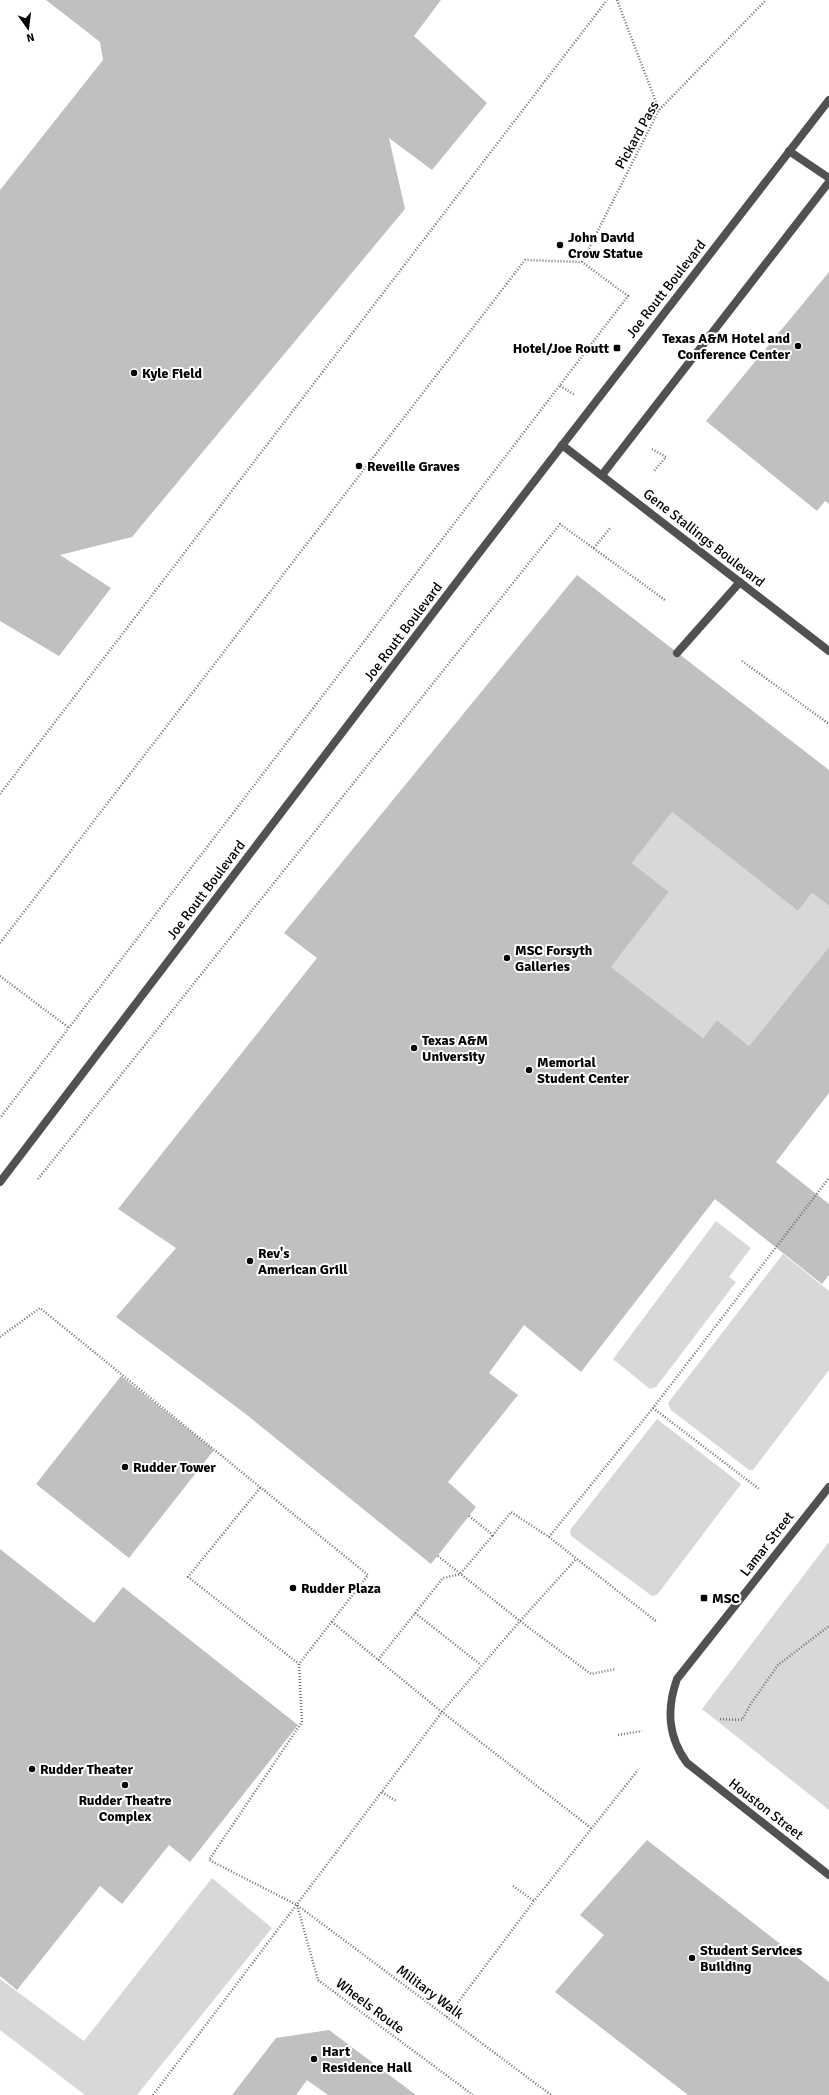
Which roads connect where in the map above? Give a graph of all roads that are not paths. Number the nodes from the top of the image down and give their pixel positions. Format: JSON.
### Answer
{"nodes":[{"id":1,"x":829,"y":100,"type":"edge"},
{"id":2,"x":789,"y":151,"type":"junction"},
{"id":3,"x":829,"y":178,"type":"edge"},
{"id":4,"x":829,"y":182,"type":"edge"},
{"id":5,"x":562,"y":445,"type":"junction"},
{"id":6,"x":602,"y":475,"type":"junction"},
{"id":7,"x":740,"y":582,"type":"junction"},
{"id":8,"x":829,"y":651,"type":"edge"},
{"id":9,"x":677,"y":653,"type":"dead end"},
{"id":10,"x":0,"y":1182,"type":"edge"},
{"id":11,"x":829,"y":1487,"type":"edge"},
{"id":12,"x":687,"y":1763,"type":"joint"},
{"id":13,"x":829,"y":1875,"type":"edge"}],
"edges":[{"from":1,"to":2,"type":"street","name":"Joe Routt Boulevard"},
{"from":2,"to":3,"type":"street"},
{"from":2,"to":5,"type":"street","name":"Joe Routt Boulevard"},
{"from":4,"to":6,"type":"street"},
{"from":5,"to":6,"type":"street","name":"Gene Stallings Boulevard"},
{"from":5,"to":10,"type":"street","name":"Joe Routt Boulevard"},
{"from":6,"to":7,"type":"street","name":"Gene Stallings Boulevard"},
{"from":7,"to":8,"type":"street","name":"Gene Stallings Boulevard"},
{"from":7,"to":9,"type":"street"},
{"from":11,"to":12,"type":"street","name":"Lamar Street"},
{"from":12,"to":13,"type":"street","name":"Houston Street"}]}
